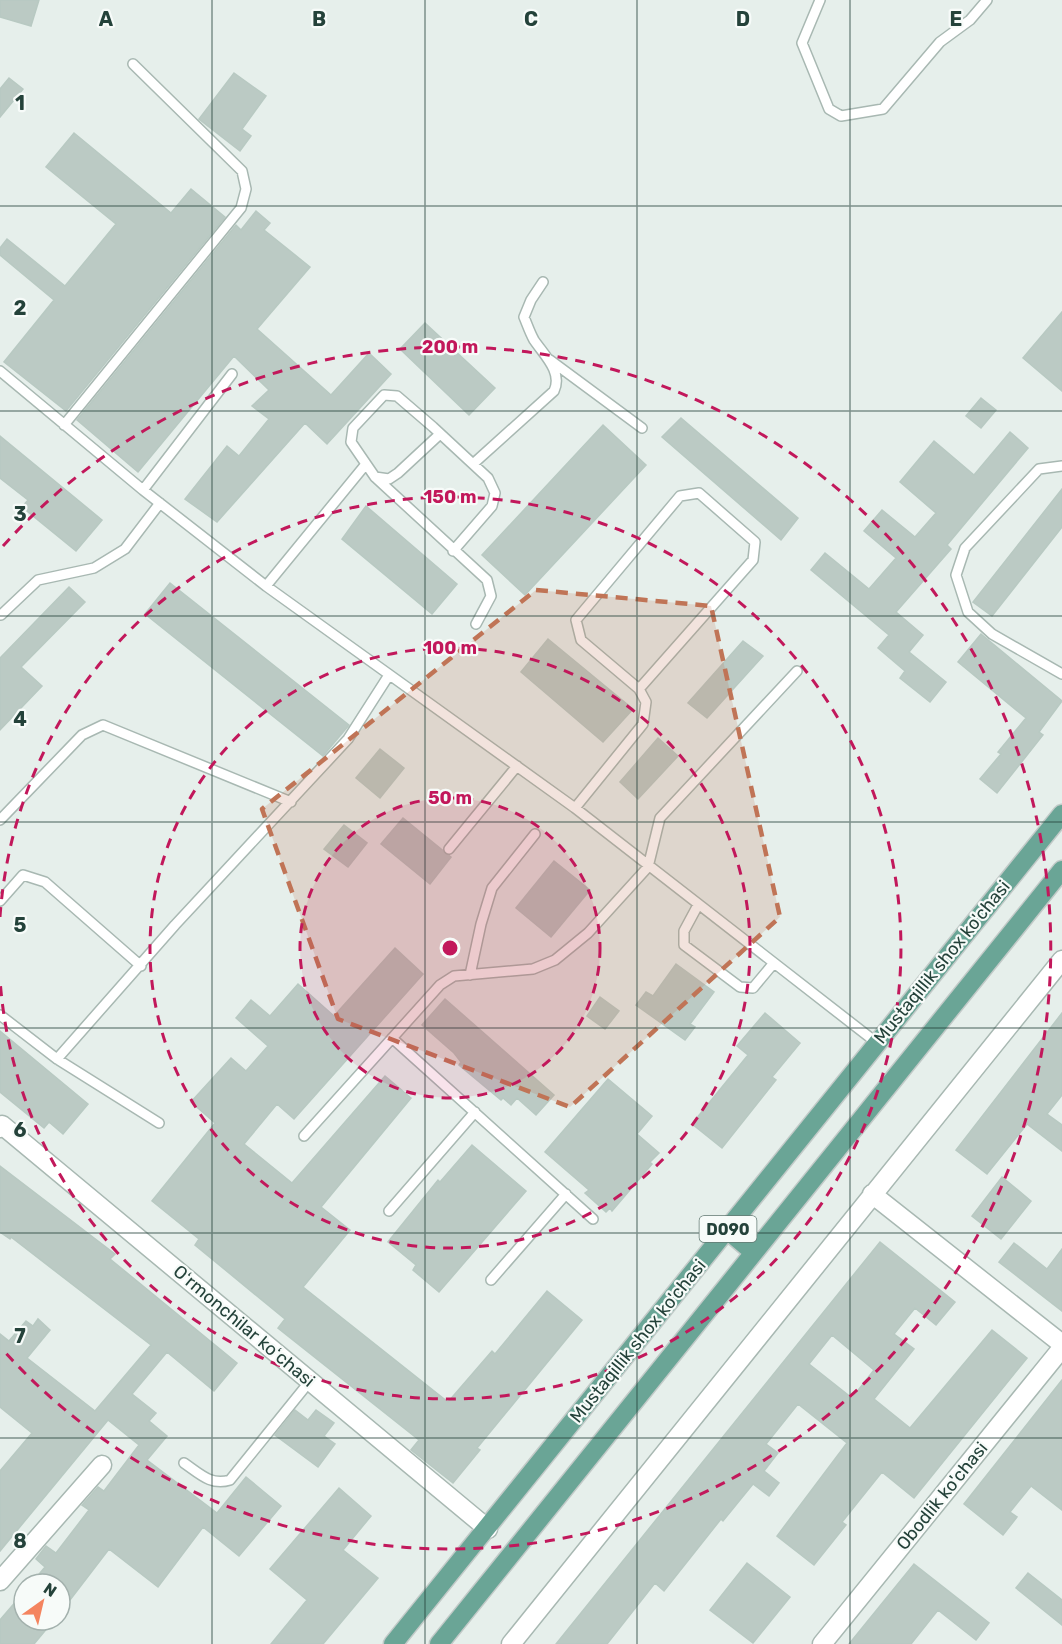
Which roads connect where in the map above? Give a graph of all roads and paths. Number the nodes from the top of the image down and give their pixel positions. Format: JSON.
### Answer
{"nodes":[{"id":1,"x":820,"y":0,"type":"edge"},
{"id":2,"x":987,"y":0,"type":"edge"},
{"id":3,"x":133,"y":64,"type":"dead end"},
{"id":4,"x":543,"y":282,"type":"dead end"},
{"id":5,"x":546,"y":356,"type":"junction"},
{"id":6,"x":0,"y":371,"type":"edge"},
{"id":7,"x":232,"y":374,"type":"dead end"},
{"id":8,"x":64,"y":425,"type":"junction"},
{"id":9,"x":642,"y":428,"type":"dead end"},
{"id":10,"x":440,"y":434,"type":"junction"},
{"id":11,"x":366,"y":464,"type":"junction"},
{"id":12,"x":473,"y":464,"type":"junction"},
{"id":13,"x":1062,"y":466,"type":"edge"},
{"id":14,"x":375,"y":477,"type":"junction"},
{"id":15,"x":143,"y":490,"type":"junction"},
{"id":16,"x":160,"y":503,"type":"junction"},
{"id":17,"x":453,"y":551,"type":"junction"},
{"id":18,"x":266,"y":586,"type":"junction"},
{"id":19,"x":1,"y":615,"type":"edge"},
{"id":20,"x":476,"y":624,"type":"dead end"},
{"id":21,"x":797,"y":671,"type":"dead end"},
{"id":22,"x":1062,"y":674,"type":"edge"},
{"id":23,"x":389,"y":675,"type":"junction"},
{"id":24,"x":639,"y":689,"type":"junction"},
{"id":25,"x":516,"y":766,"type":"junction"},
{"id":26,"x":291,"y":802,"type":"junction"},
{"id":27,"x":575,"y":808,"type":"junction"},
{"id":28,"x":1062,"y":814,"type":"edge"},
{"id":29,"x":0,"y":820,"type":"edge"},
{"id":30,"x":535,"y":834,"type":"dead end"},
{"id":31,"x":449,"y":849,"type":"dead end"},
{"id":32,"x":648,"y":867,"type":"junction"},
{"id":33,"x":1062,"y":870,"type":"edge"},
{"id":34,"x":0,"y":902,"type":"edge"},
{"id":35,"x":698,"y":905,"type":"junction"},
{"id":36,"x":1062,"y":960,"type":"edge"},
{"id":37,"x":773,"y":964,"type":"junction"},
{"id":38,"x":141,"y":966,"type":"junction"},
{"id":39,"x":470,"y":975,"type":"junction"},
{"id":40,"x":0,"y":1015,"type":"edge"},
{"id":41,"x":392,"y":1038,"type":"junction"},
{"id":42,"x":877,"y":1043,"type":"junction"},
{"id":43,"x":57,"y":1059,"type":"junction"},
{"id":44,"x":475,"y":1112,"type":"junction"},
{"id":45,"x":159,"y":1123,"type":"dead end"},
{"id":46,"x":0,"y":1128,"type":"edge"},
{"id":47,"x":304,"y":1136,"type":"dead end"},
{"id":48,"x":566,"y":1194,"type":"junction"},
{"id":49,"x":872,"y":1194,"type":"junction"},
{"id":50,"x":389,"y":1211,"type":"dead end"},
{"id":51,"x":593,"y":1219,"type":"dead end"},
{"id":52,"x":727,"y":1230,"type":"junction"},
{"id":53,"x":753,"y":1252,"type":"junction"},
{"id":54,"x":491,"y":1280,"type":"dead end"},
{"id":55,"x":1062,"y":1346,"type":"edge"},
{"id":56,"x":310,"y":1381,"type":"junction"},
{"id":57,"x":184,"y":1463,"type":"dead end"},
{"id":58,"x":102,"y":1465,"type":"dead end"},
{"id":59,"x":488,"y":1529,"type":"junction"},
{"id":60,"x":0,"y":1581,"type":"edge"},
{"id":61,"x":393,"y":1644,"type":"edge"},
{"id":62,"x":439,"y":1644,"type":"edge"},
{"id":63,"x":511,"y":1644,"type":"edge"},
{"id":64,"x":822,"y":1644,"type":"edge"}],
"edges":[{"from":1,"to":2,"type":"lane"},
{"from":3,"to":8,"type":"lane"},
{"from":4,"to":5,"type":"lane"},
{"from":5,"to":9,"type":"lane"},
{"from":5,"to":12,"type":"lane"},
{"from":6,"to":8,"type":"lane"},
{"from":7,"to":15,"type":"lane"},
{"from":8,"to":15,"type":"lane"},
{"from":10,"to":11,"type":"lane"},
{"from":10,"to":12,"type":"lane"},
{"from":10,"to":14,"type":"lane"},
{"from":11,"to":14,"type":"lane"},
{"from":11,"to":18,"type":"lane"},
{"from":12,"to":17,"type":"lane"},
{"from":13,"to":22,"type":"lane"},
{"from":14,"to":17,"type":"lane"},
{"from":15,"to":16,"type":"lane"},
{"from":16,"to":18,"type":"lane"},
{"from":16,"to":19,"type":"lane"},
{"from":17,"to":20,"type":"lane"},
{"from":18,"to":23,"type":"lane"},
{"from":21,"to":32,"type":"lane"},
{"from":23,"to":25,"type":"lane"},
{"from":23,"to":26,"type":"lane"},
{"from":24,"to":24,"type":"lane"},
{"from":24,"to":27,"type":"lane"},
{"from":25,"to":27,"type":"lane"},
{"from":25,"to":31,"type":"lane"},
{"from":26,"to":29,"type":"lane"},
{"from":26,"to":38,"type":"lane"},
{"from":27,"to":32,"type":"lane"},
{"from":28,"to":42,"type":"main road","name":"Mustaqillik shox ko'chasi","number":"D090"},
{"from":30,"to":39,"type":"lane"},
{"from":32,"to":35,"type":"lane"},
{"from":32,"to":39,"type":"lane"},
{"from":33,"to":53,"type":"main road","name":"Mustaqillik shox ko'chasi","number":"D090"},
{"from":34,"to":38,"type":"lane"},
{"from":35,"to":37,"type":"lane"},
{"from":35,"to":37,"type":"lane"},
{"from":36,"to":49,"type":"street"},
{"from":37,"to":42,"type":"lane"},
{"from":38,"to":43,"type":"lane"},
{"from":39,"to":41,"type":"lane"},
{"from":40,"to":43,"type":"lane"},
{"from":41,"to":44,"type":"lane"},
{"from":41,"to":47,"type":"lane"},
{"from":42,"to":52,"type":"main road","name":"Mustaqillik shox ko'chasi","number":"D090"},
{"from":43,"to":45,"type":"lane"},
{"from":44,"to":48,"type":"lane"},
{"from":44,"to":50,"type":"lane"},
{"from":46,"to":56,"type":"street","name":"Oʻrmonchilar koʻchasi"},
{"from":48,"to":51,"type":"lane"},
{"from":48,"to":54,"type":"lane"},
{"from":49,"to":55,"type":"street"},
{"from":49,"to":63,"type":"street"},
{"from":52,"to":53,"type":"main road"},
{"from":52,"to":59,"type":"main road","name":"Mustaqillik shox ko'chasi","number":"D090"},
{"from":53,"to":62,"type":"main road","name":"Mustaqillik shox ko'chasi","number":"D090"},
{"from":55,"to":64,"type":"street","name":"Obodlik ko'chasi"},
{"from":56,"to":57,"type":"lane"},
{"from":56,"to":59,"type":"street","name":"Oʻrmonchilar koʻchasi"},
{"from":58,"to":60,"type":"street"},
{"from":59,"to":61,"type":"main road","name":"Mustaqillik shox ko'chasi","number":"D090"}]}
